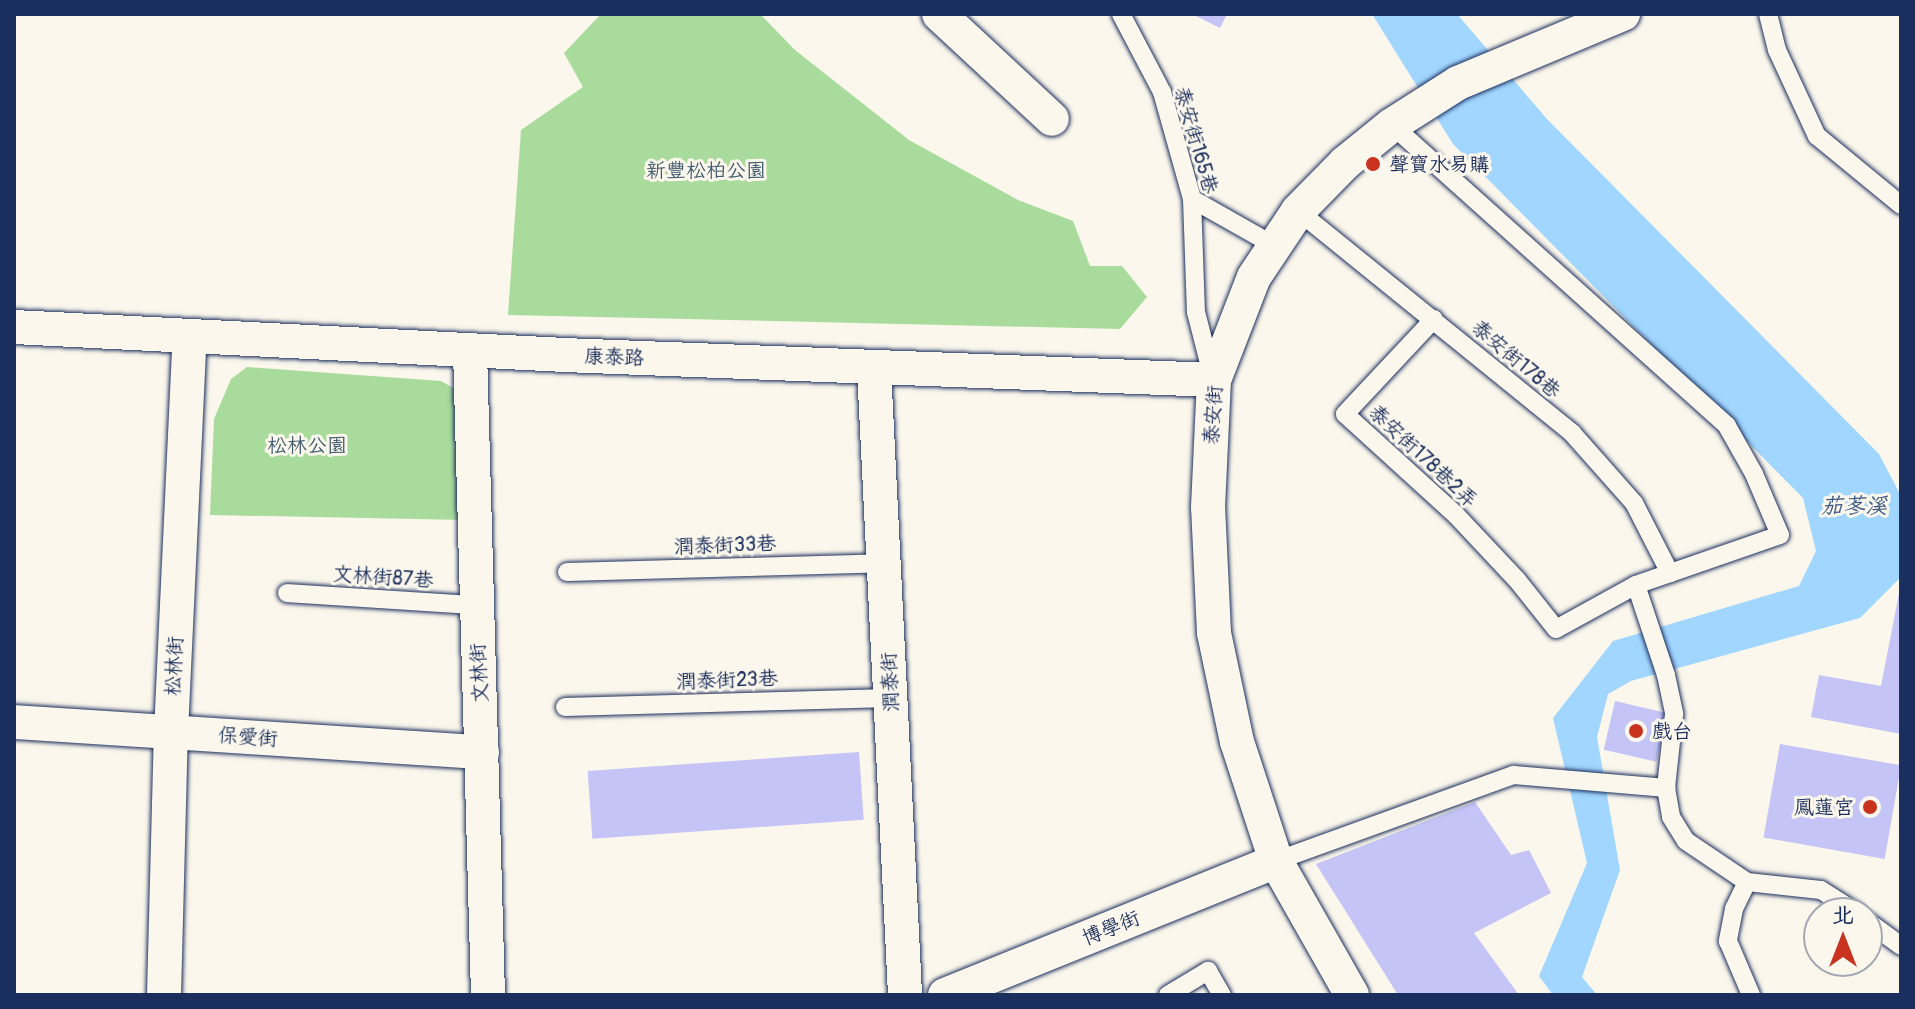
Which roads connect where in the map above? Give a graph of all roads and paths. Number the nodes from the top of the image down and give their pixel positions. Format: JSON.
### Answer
{"nodes":[{"id":1,"x":939,"y":14,"type":"edge"},
{"id":2,"x":1121,"y":14,"type":"edge"},
{"id":3,"x":1623,"y":14,"type":"edge"},
{"id":4,"x":1768,"y":14,"type":"edge"},
{"id":5,"x":1052,"y":119,"type":"dead end"},
{"id":6,"x":1392,"y":125,"type":"junction"},
{"id":7,"x":1192,"y":199,"type":"junction"},
{"id":8,"x":1901,"y":205,"type":"edge"},
{"id":9,"x":1298,"y":211,"type":"junction"},
{"id":10,"x":1275,"y":246,"type":"junction"},
{"id":11,"x":1434,"y":319,"type":"junction"},
{"id":12,"x":14,"y":327,"type":"edge"},
{"id":13,"x":190,"y":336,"type":"junction"},
{"id":14,"x":470,"y":351,"type":"junction"},
{"id":15,"x":874,"y":369,"type":"junction"},
{"id":16,"x":1214,"y":380,"type":"junction"},
{"id":17,"x":884,"y":563,"type":"junction"},
{"id":18,"x":567,"y":572,"type":"dead end"},
{"id":19,"x":1670,"y":573,"type":"junction"},
{"id":20,"x":1636,"y":585,"type":"junction"},
{"id":21,"x":287,"y":593,"type":"dead end"},
{"id":22,"x":475,"y":605,"type":"junction"},
{"id":23,"x":890,"y":698,"type":"junction"},
{"id":24,"x":565,"y":707,"type":"dead end"},
{"id":25,"x":14,"y":722,"type":"edge"},
{"id":26,"x":171,"y":732,"type":"junction"},
{"id":27,"x":482,"y":752,"type":"junction"},
{"id":28,"x":1666,"y":788,"type":"junction"},
{"id":29,"x":1276,"y":861,"type":"junction"},
{"id":30,"x":1747,"y":882,"type":"junction"},
{"id":31,"x":1832,"y":897,"type":"edge"},
{"id":32,"x":1883,"y":933,"type":"edge"},
{"id":33,"x":1901,"y":946,"type":"edge"},
{"id":34,"x":164,"y":995,"type":"edge"},
{"id":35,"x":488,"y":995,"type":"edge"},
{"id":36,"x":905,"y":995,"type":"edge"},
{"id":37,"x":945,"y":995,"type":"edge"},
{"id":38,"x":1168,"y":995,"type":"edge"},
{"id":39,"x":1222,"y":995,"type":"edge"},
{"id":40,"x":1352,"y":995,"type":"edge"},
{"id":41,"x":1751,"y":995,"type":"edge"}],
"edges":[{"from":1,"to":5,"type":"street"},
{"from":2,"to":7,"type":"lane","name":"泰安街165巷"},
{"from":3,"to":6,"type":"street","name":"泰安街"},
{"from":4,"to":8,"type":"lane"},
{"from":6,"to":9,"type":"street","name":"泰安街"},
{"from":6,"to":19,"type":"lane"},
{"from":7,"to":10,"type":"lane"},
{"from":7,"to":16,"type":"lane","name":"泰安街165巷"},
{"from":9,"to":10,"type":"street","name":"泰安街"},
{"from":9,"to":11,"type":"lane","name":"泰安街178巷"},
{"from":10,"to":16,"type":"street","name":"泰安街"},
{"from":11,"to":19,"type":"lane","name":"泰安街178巷"},
{"from":11,"to":20,"type":"lane","name":"泰安街178巷2弄"},
{"from":12,"to":13,"type":"street","name":"康泰路"},
{"from":13,"to":14,"type":"street","name":"康泰路"},
{"from":13,"to":26,"type":"street","name":"松林街"},
{"from":14,"to":15,"type":"street","name":"康泰路"},
{"from":14,"to":22,"type":"street","name":"文林街"},
{"from":15,"to":16,"type":"street","name":"康泰路"},
{"from":15,"to":17,"type":"street","name":"潤泰街"},
{"from":16,"to":29,"type":"street","name":"泰安街"},
{"from":17,"to":18,"type":"lane","name":"潤泰街33巷"},
{"from":17,"to":23,"type":"street","name":"潤泰街"},
{"from":19,"to":20,"type":"lane"},
{"from":20,"to":28,"type":"lane"},
{"from":21,"to":22,"type":"lane","name":"文林街87巷"},
{"from":22,"to":27,"type":"street","name":"文林街"},
{"from":23,"to":24,"type":"lane","name":"潤泰街23巷"},
{"from":23,"to":36,"type":"street","name":"潤泰街"},
{"from":25,"to":26,"type":"street","name":"保愛街"},
{"from":26,"to":27,"type":"street","name":"保愛街"},
{"from":26,"to":34,"type":"street","name":"松林街"},
{"from":27,"to":35,"type":"street","name":"文林街"},
{"from":28,"to":29,"type":"lane"},
{"from":28,"to":30,"type":"lane"},
{"from":29,"to":37,"type":"street","name":"博學街"},
{"from":29,"to":40,"type":"street","name":"泰安街"},
{"from":30,"to":31,"type":"lane"},
{"from":30,"to":41,"type":"lane"},
{"from":32,"to":33,"type":"lane"},
{"from":38,"to":39,"type":"lane"}]}
